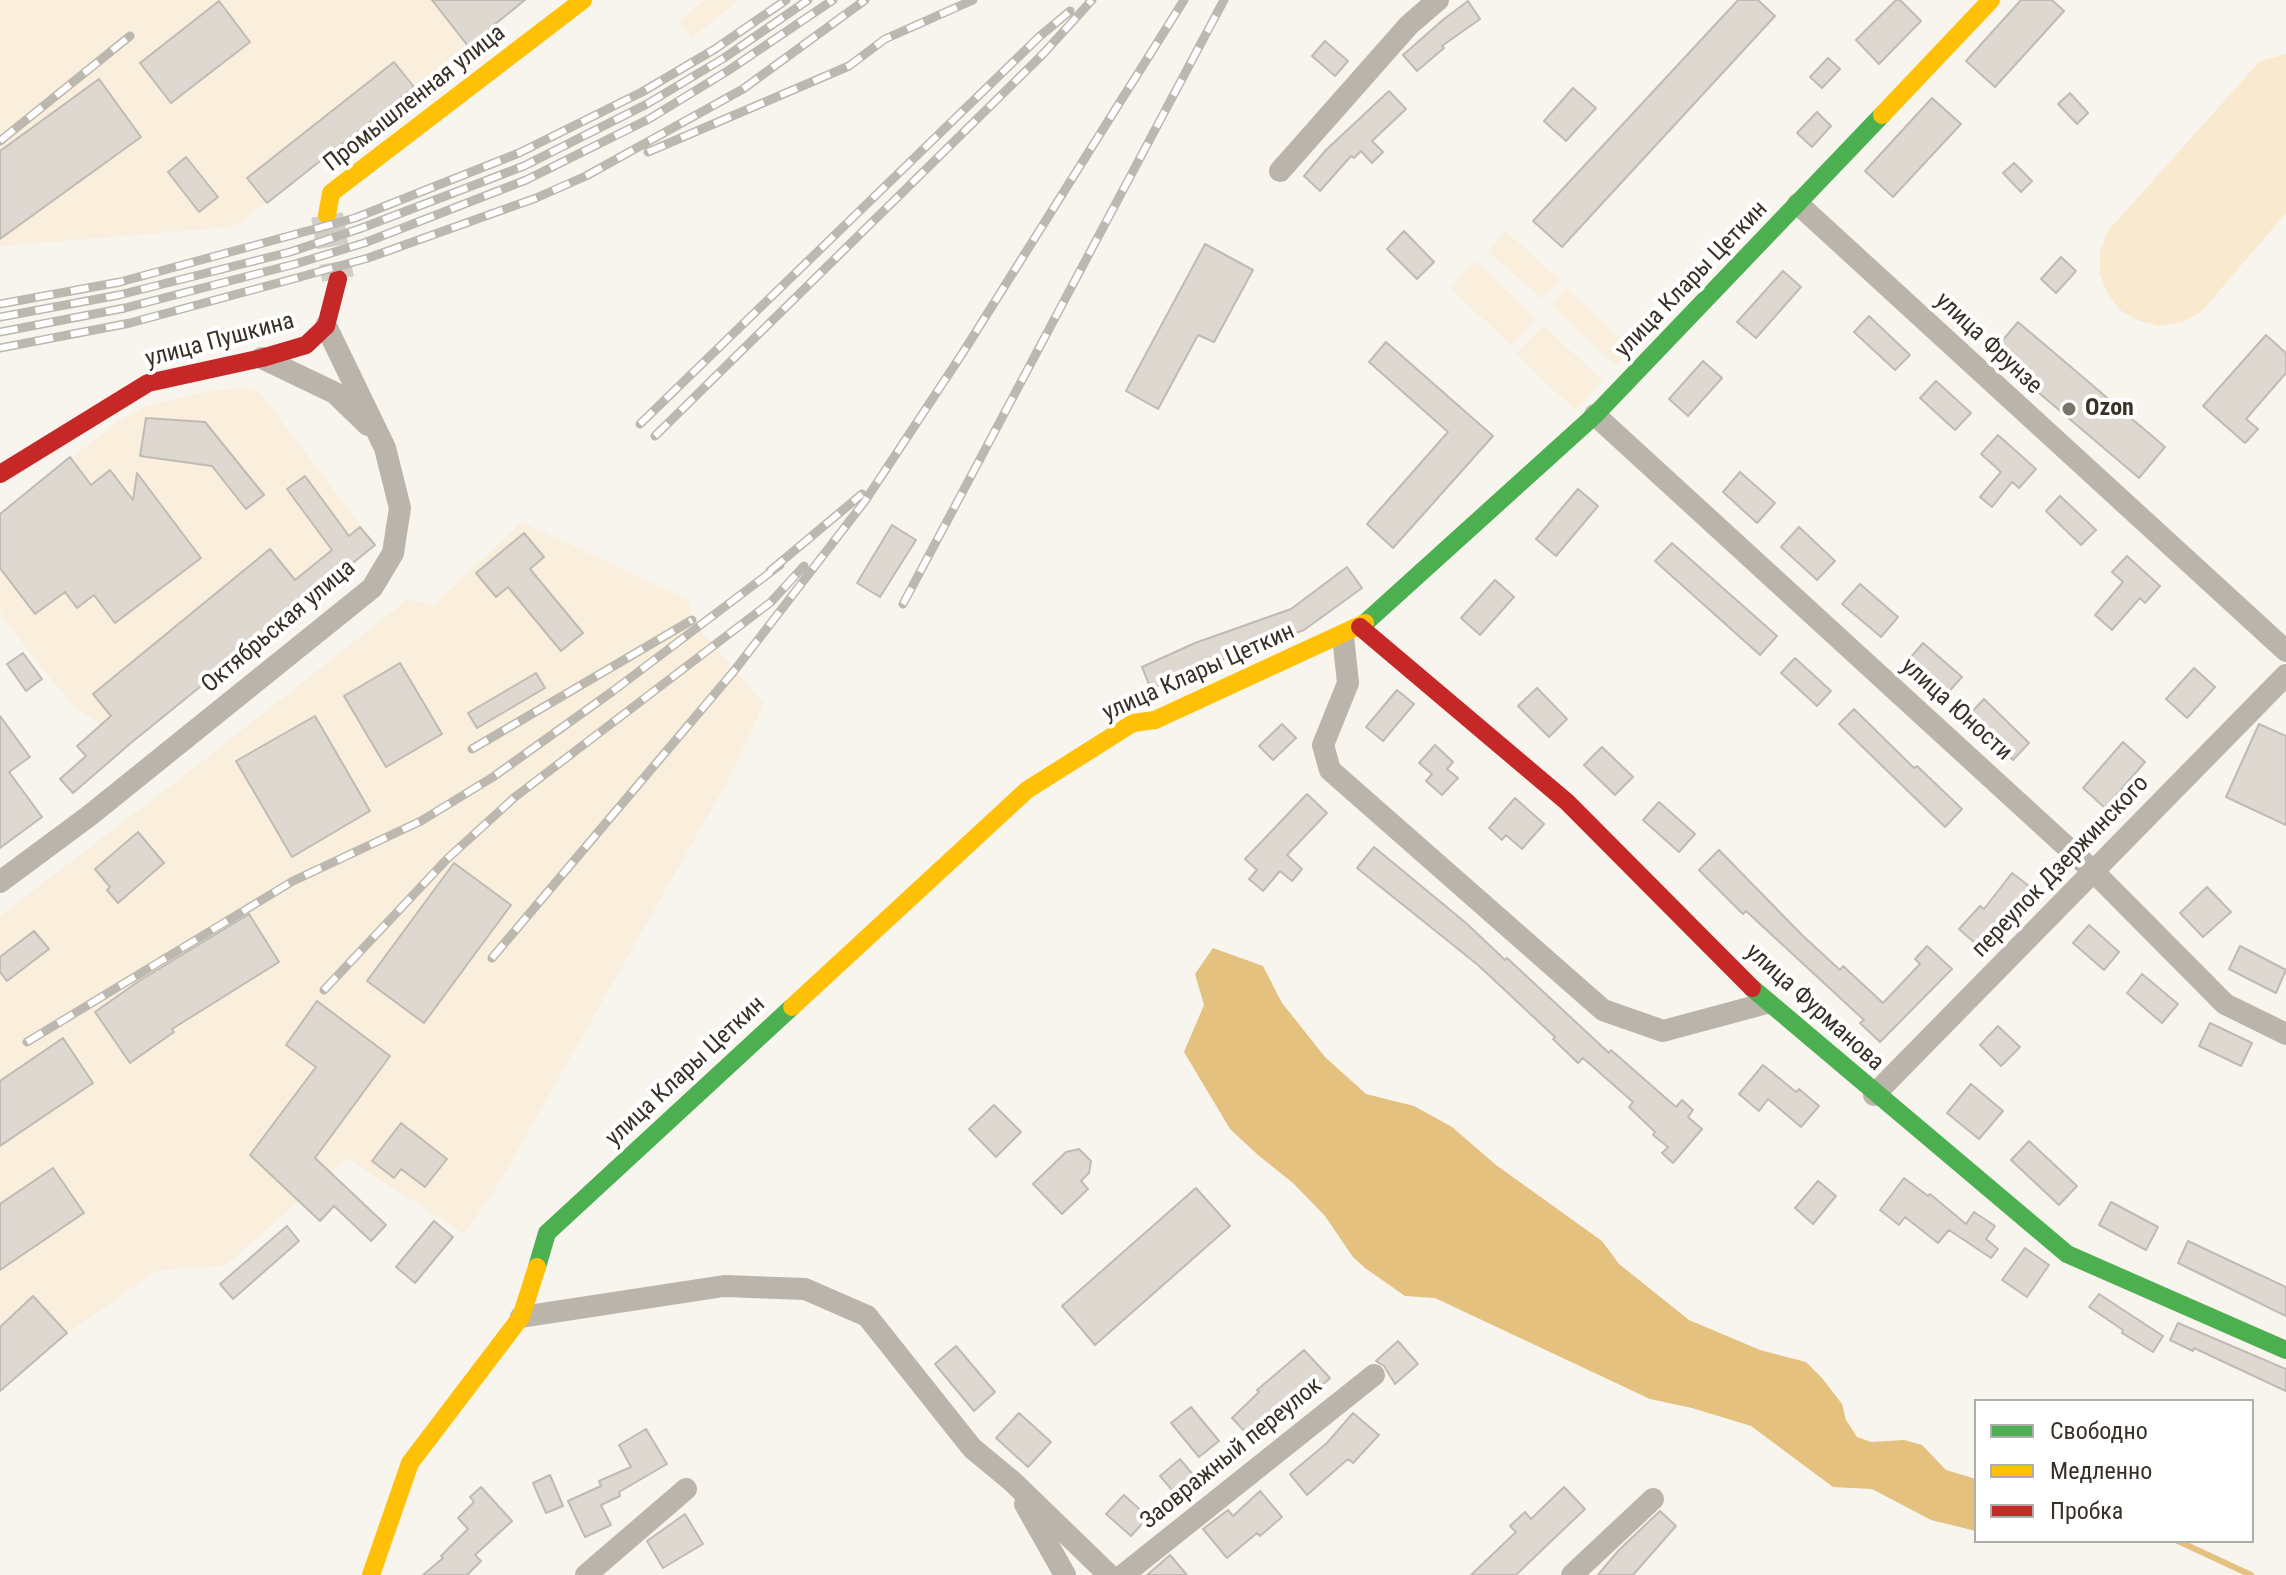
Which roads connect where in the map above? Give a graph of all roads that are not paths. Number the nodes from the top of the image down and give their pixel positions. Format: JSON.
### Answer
{"nodes":[{"id":1,"x":583,"y":0,"type":"edge"},
{"id":2,"x":1438,"y":0,"type":"edge"},
{"id":3,"x":1991,"y":0,"type":"edge"},
{"id":4,"x":1280,"y":171,"type":"dead end"},
{"id":5,"x":1798,"y":204,"type":"junction"},
{"id":6,"x":327,"y":215,"type":"tunnel mouth"},
{"id":7,"x":338,"y":279,"type":"tunnel mouth"},
{"id":8,"x":326,"y":326,"type":"junction"},
{"id":9,"x":262,"y":358,"type":"junction"},
{"id":10,"x":1595,"y":415,"type":"junction"},
{"id":11,"x":385,"y":448,"type":"junction"},
{"id":12,"x":0,"y":474,"type":"edge"},
{"id":13,"x":1352,"y":631,"type":"junction"},
{"id":14,"x":2286,"y":651,"type":"edge"},
{"id":15,"x":2286,"y":675,"type":"edge"},
{"id":16,"x":2093,"y":871,"type":"junction"},
{"id":17,"x":0,"y":882,"type":"edge"},
{"id":18,"x":1767,"y":1003,"type":"junction"},
{"id":19,"x":2286,"y":1034,"type":"edge"},
{"id":20,"x":1874,"y":1095,"type":"junction"},
{"id":21,"x":521,"y":1317,"type":"junction"},
{"id":22,"x":2286,"y":1350,"type":"edge"},
{"id":23,"x":1374,"y":1375,"type":"dead end"},
{"id":24,"x":1013,"y":1482,"type":"junction"},
{"id":25,"x":686,"y":1489,"type":"dead end"},
{"id":26,"x":1653,"y":1499,"type":"dead end"},
{"id":27,"x":590,"y":1574,"type":"edge"},
{"id":28,"x":371,"y":1575,"type":"edge"},
{"id":29,"x":1065,"y":1575,"type":"edge"},
{"id":30,"x":1109,"y":1575,"type":"edge"},
{"id":31,"x":1123,"y":1575,"type":"edge"},
{"id":32,"x":1572,"y":1575,"type":"edge"}],
"edges":[{"from":1,"to":6,"type":"street","name":"Промышленная улица"},
{"from":2,"to":4,"type":"street"},
{"from":3,"to":5,"type":"street","name":"улица Клары Цеткин"},
{"from":5,"to":10,"type":"street","name":"улица Клары Цеткин"},
{"from":5,"to":14,"type":"street","name":"улица Фрунзе"},
{"from":7,"to":8,"type":"street","name":"улица Пушкина"},
{"from":8,"to":9,"type":"street","name":"улица Пушкина"},
{"from":8,"to":11,"type":"street","name":"Октябрьская улица"},
{"from":9,"to":11,"type":"street"},
{"from":9,"to":12,"type":"street","name":"улица Пушкина"},
{"from":10,"to":13,"type":"street","name":"улица Клары Цеткин"},
{"from":10,"to":16,"type":"street","name":"улица Юности"},
{"from":11,"to":17,"type":"street","name":"Октябрьская улица"},
{"from":13,"to":18,"type":"street","name":"улица Фурманова"},
{"from":13,"to":18,"type":"street"},
{"from":13,"to":21,"type":"street","name":"улица Клары Цеткин"},
{"from":15,"to":16,"type":"street","name":"переулок Дзержинского"},
{"from":16,"to":19,"type":"street","name":"улица Юности"},
{"from":16,"to":20,"type":"street","name":"переулок Дзержинского"},
{"from":18,"to":20,"type":"street","name":"улица Фурманова"},
{"from":20,"to":22,"type":"street","name":"улица Фурманова"},
{"from":21,"to":24,"type":"street"},
{"from":21,"to":28,"type":"street","name":"улица Клары Цеткин"},
{"from":23,"to":31,"type":"street","name":"Заовражный переулок"},
{"from":24,"to":29,"type":"street"},
{"from":24,"to":30,"type":"street"},
{"from":25,"to":27,"type":"street"},
{"from":26,"to":32,"type":"street"}]}
